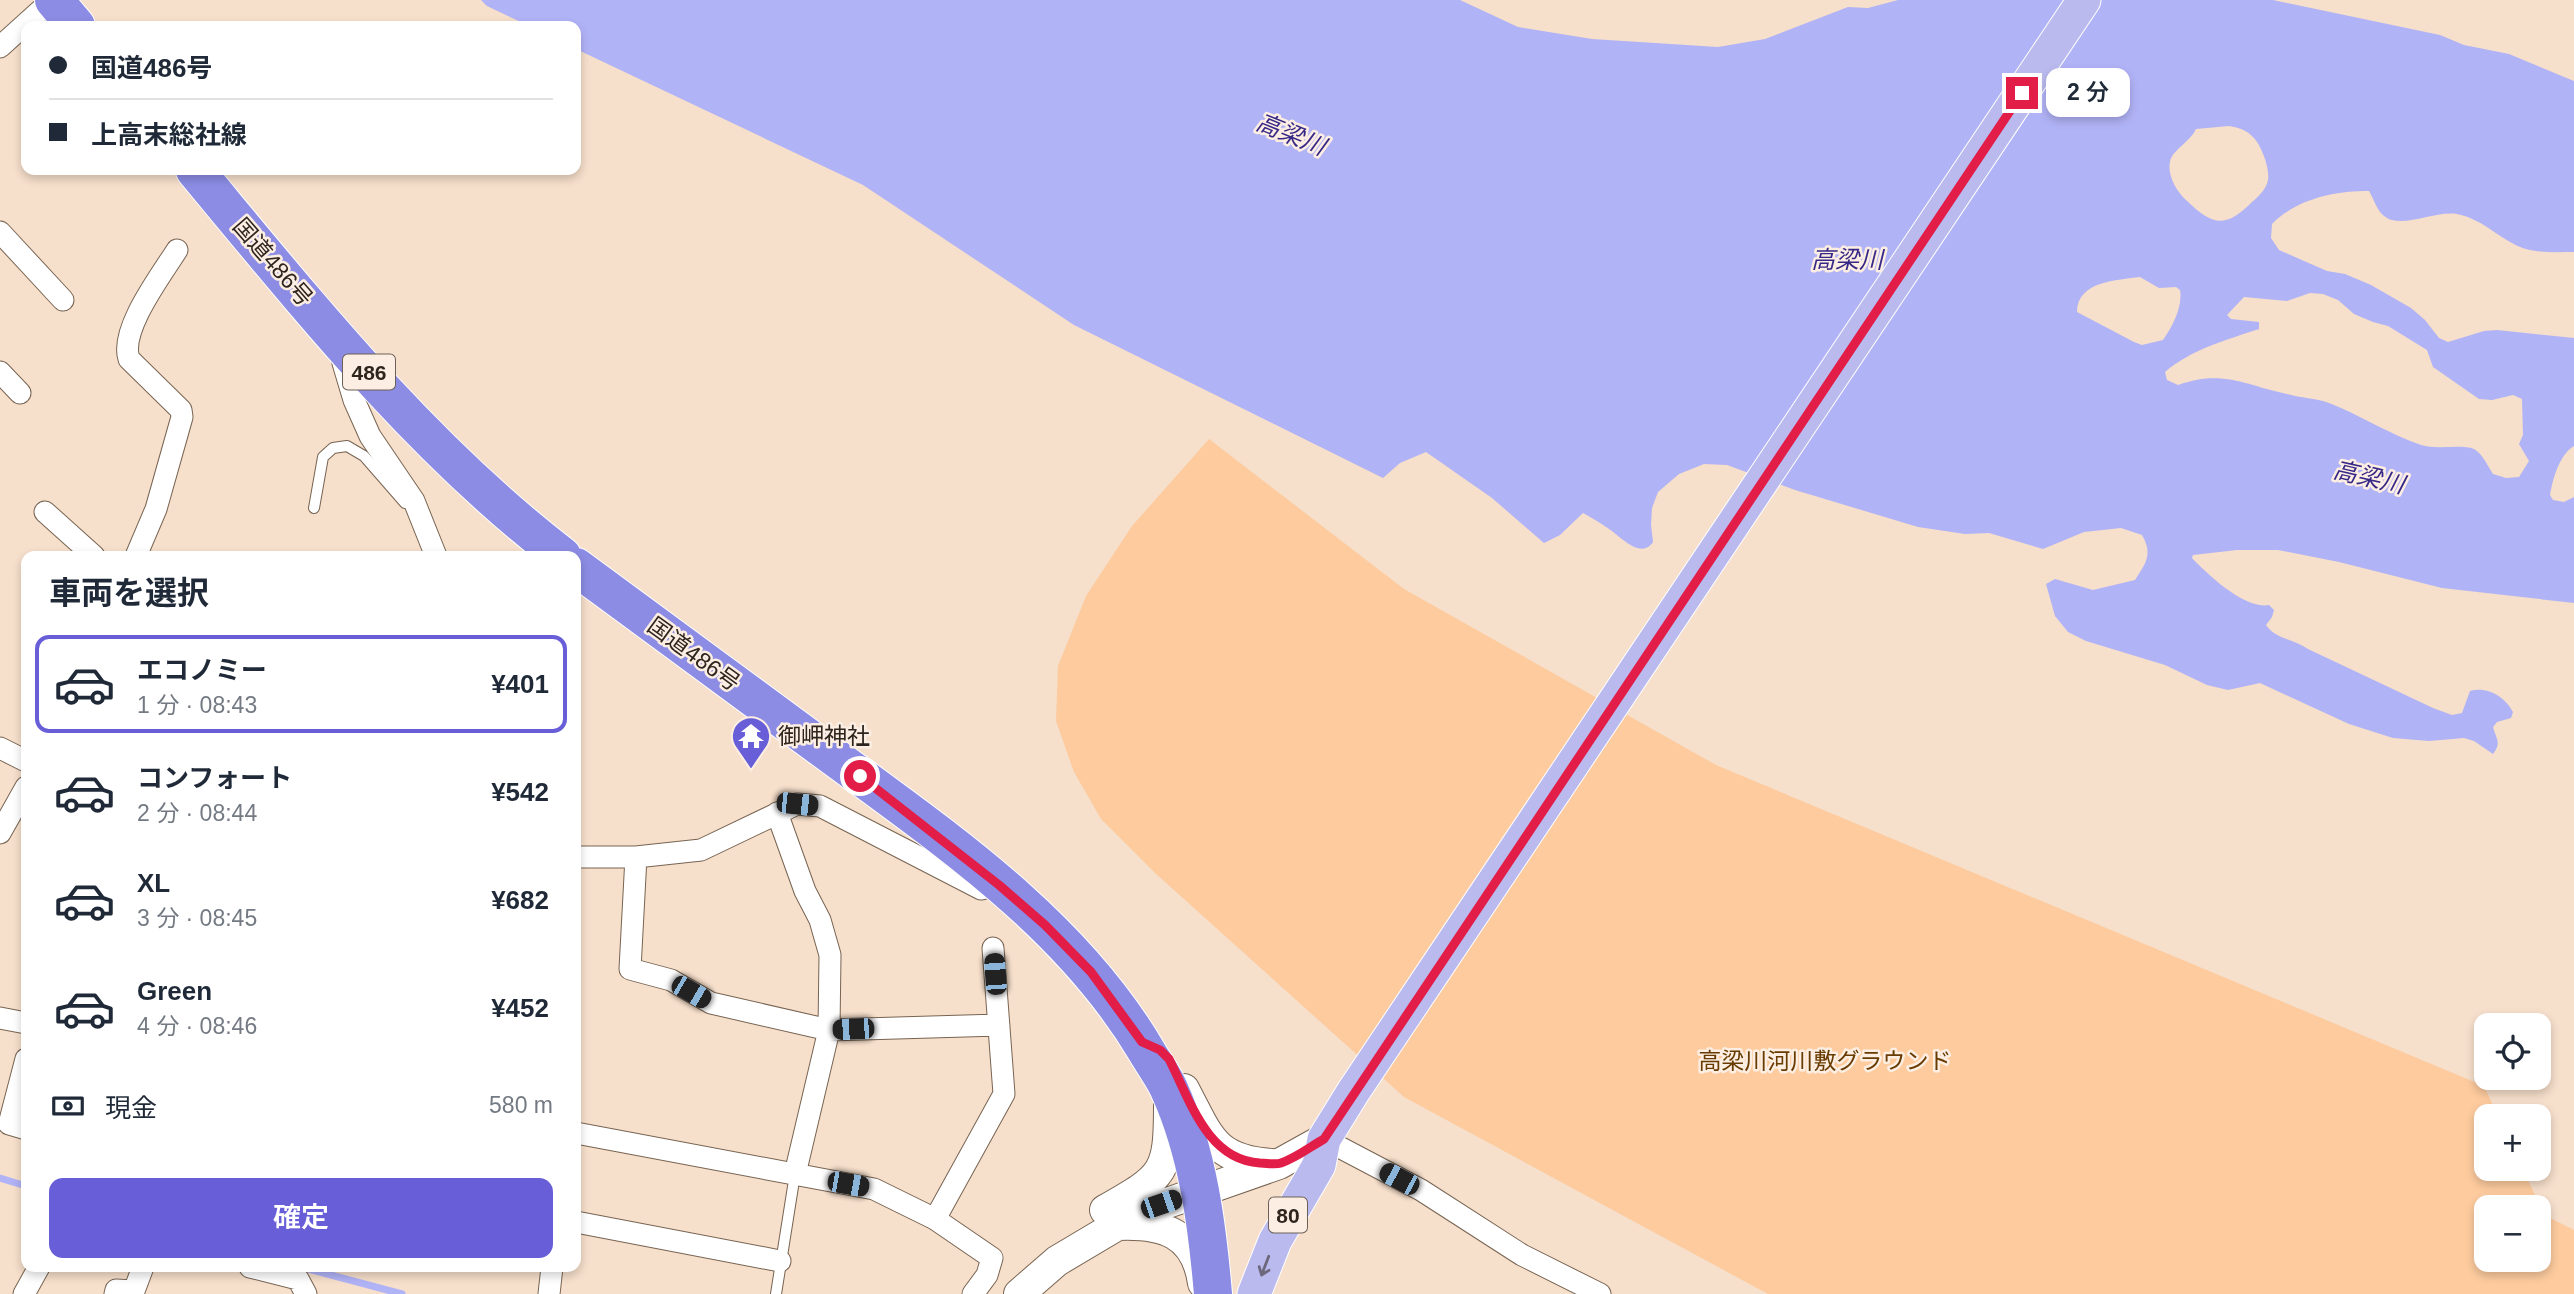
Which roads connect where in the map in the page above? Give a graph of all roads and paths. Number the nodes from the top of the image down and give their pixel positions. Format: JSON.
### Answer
{"nodes":[{"id":1,"x":53,"y":0,"type":"edge"},
{"id":2,"x":2084,"y":0,"type":"edge"},
{"id":3,"x":29,"y":21,"type":"edge"},
{"id":4,"x":72,"y":21,"type":"edge"},
{"id":5,"x":21,"y":28,"type":"edge"},
{"id":6,"x":0,"y":47,"type":"edge"},
{"id":7,"x":199,"y":175,"type":"edge"},
{"id":8,"x":0,"y":232,"type":"edge"},
{"id":9,"x":177,"y":250,"type":"dead end"},
{"id":10,"x":63,"y":300,"type":"dead end"},
{"id":11,"x":345,"y":345,"type":"junction"},
{"id":12,"x":0,"y":372,"type":"edge"},
{"id":13,"x":20,"y":393,"type":"dead end"},
{"id":14,"x":314,"y":508,"type":"dead end"},
{"id":15,"x":45,"y":512,"type":"dead end"},
{"id":16,"x":422,"y":519,"type":"junction"},
{"id":17,"x":88,"y":551,"type":"edge"},
{"id":18,"x":138,"y":551,"type":"edge"},
{"id":19,"x":434,"y":551,"type":"edge"},
{"id":20,"x":556,"y":551,"type":"edge"},
{"id":21,"x":581,"y":571,"type":"edge"},
{"id":22,"x":0,"y":748,"type":"edge"},
{"id":23,"x":21,"y":758,"type":"edge"},
{"id":24,"x":21,"y":796,"type":"edge"},
{"id":25,"x":777,"y":813,"type":"junction"},
{"id":26,"x":0,"y":833,"type":"edge"},
{"id":27,"x":581,"y":856,"type":"edge"},
{"id":28,"x":636,"y":857,"type":"junction"},
{"id":29,"x":999,"y":885,"type":"junction"},
{"id":30,"x":993,"y":948,"type":"dead end"},
{"id":31,"x":0,"y":1018,"type":"edge"},
{"id":32,"x":21,"y":1022,"type":"edge"},
{"id":33,"x":999,"y":1025,"type":"junction"},
{"id":34,"x":829,"y":1030,"type":"junction"},
{"id":35,"x":1142,"y":1042,"type":"junction"},
{"id":36,"x":21,"y":1078,"type":"edge"},
{"id":37,"x":1168,"y":1088,"type":"junction"},
{"id":38,"x":21,"y":1128,"type":"edge"},
{"id":39,"x":581,"y":1134,"type":"edge"},
{"id":40,"x":1324,"y":1139,"type":"junction"},
{"id":41,"x":1279,"y":1164,"type":"junction"},
{"id":42,"x":795,"y":1174,"type":"junction"},
{"id":43,"x":1200,"y":1191,"type":"junction"},
{"id":44,"x":935,"y":1219,"type":"junction"},
{"id":45,"x":581,"y":1224,"type":"edge"},
{"id":46,"x":1115,"y":1225,"type":"junction"},
{"id":47,"x":780,"y":1261,"type":"junction"},
{"id":48,"x":1058,"y":1261,"type":"junction"},
{"id":49,"x":35,"y":1272,"type":"edge"},
{"id":50,"x":141,"y":1272,"type":"edge"},
{"id":51,"x":270,"y":1272,"type":"edge"},
{"id":52,"x":551,"y":1272,"type":"edge"},
{"id":53,"x":24,"y":1294,"type":"edge"},
{"id":54,"x":114,"y":1294,"type":"edge"},
{"id":55,"x":306,"y":1294,"type":"edge"},
{"id":56,"x":548,"y":1294,"type":"edge"},
{"id":57,"x":776,"y":1294,"type":"edge"},
{"id":58,"x":974,"y":1294,"type":"edge"},
{"id":59,"x":1019,"y":1294,"type":"edge"},
{"id":60,"x":1205,"y":1294,"type":"edge"},
{"id":61,"x":1213,"y":1294,"type":"edge"},
{"id":62,"x":1254,"y":1294,"type":"edge"},
{"id":63,"x":1600,"y":1294,"type":"edge"}],
"edges":[{"from":1,"to":3,"type":"street"},
{"from":1,"to":4,"type":"highway"},
{"from":2,"to":40,"type":"main road","number":"80"},
{"from":5,"to":6,"type":"street"},
{"from":7,"to":11,"type":"highway","name":"国道486号","number":"486"},
{"from":8,"to":10,"type":"street"},
{"from":9,"to":18,"type":"street"},
{"from":11,"to":16,"type":"street"},
{"from":11,"to":20,"type":"highway","name":"国道486号","number":"486"},
{"from":12,"to":13,"type":"street"},
{"from":14,"to":16,"type":"lane"},
{"from":15,"to":17,"type":"street"},
{"from":16,"to":19,"type":"street"},
{"from":21,"to":29,"type":"highway","name":"国道486号"},
{"from":22,"to":23,"type":"street"},
{"from":24,"to":26,"type":"street"},
{"from":25,"to":28,"type":"street"},
{"from":25,"to":29,"type":"street"},
{"from":25,"to":34,"type":"street"},
{"from":27,"to":28,"type":"street"},
{"from":28,"to":34,"type":"street"},
{"from":29,"to":35,"type":"highway","name":"国道486号"},
{"from":30,"to":33,"type":"street"},
{"from":31,"to":32,"type":"street"},
{"from":33,"to":34,"type":"street"},
{"from":33,"to":44,"type":"street"},
{"from":34,"to":42,"type":"street"},
{"from":35,"to":37,"type":"highway","name":"国道486号"},
{"from":35,"to":41,"type":"street"},
{"from":36,"to":38,"type":"street"},
{"from":37,"to":43,"type":"highway","name":"国道486号"},
{"from":37,"to":48,"type":"street"},
{"from":39,"to":42,"type":"street"},
{"from":40,"to":41,"type":"street"},
{"from":40,"to":62,"type":"main road","number":"80","one_way":true},
{"from":40,"to":63,"type":"street"},
{"from":41,"to":43,"type":"street"},
{"from":42,"to":44,"type":"street"},
{"from":42,"to":47,"type":"lane"},
{"from":43,"to":46,"type":"street"},
{"from":43,"to":61,"type":"highway","name":"国道486号"},
{"from":44,"to":58,"type":"street"},
{"from":45,"to":47,"type":"street"},
{"from":46,"to":48,"type":"street"},
{"from":46,"to":60,"type":"street"},
{"from":47,"to":57,"type":"lane"},
{"from":48,"to":59,"type":"street"},
{"from":49,"to":53,"type":"street"},
{"from":50,"to":54,"type":"street"},
{"from":51,"to":55,"type":"street"},
{"from":52,"to":56,"type":"street"}]}
